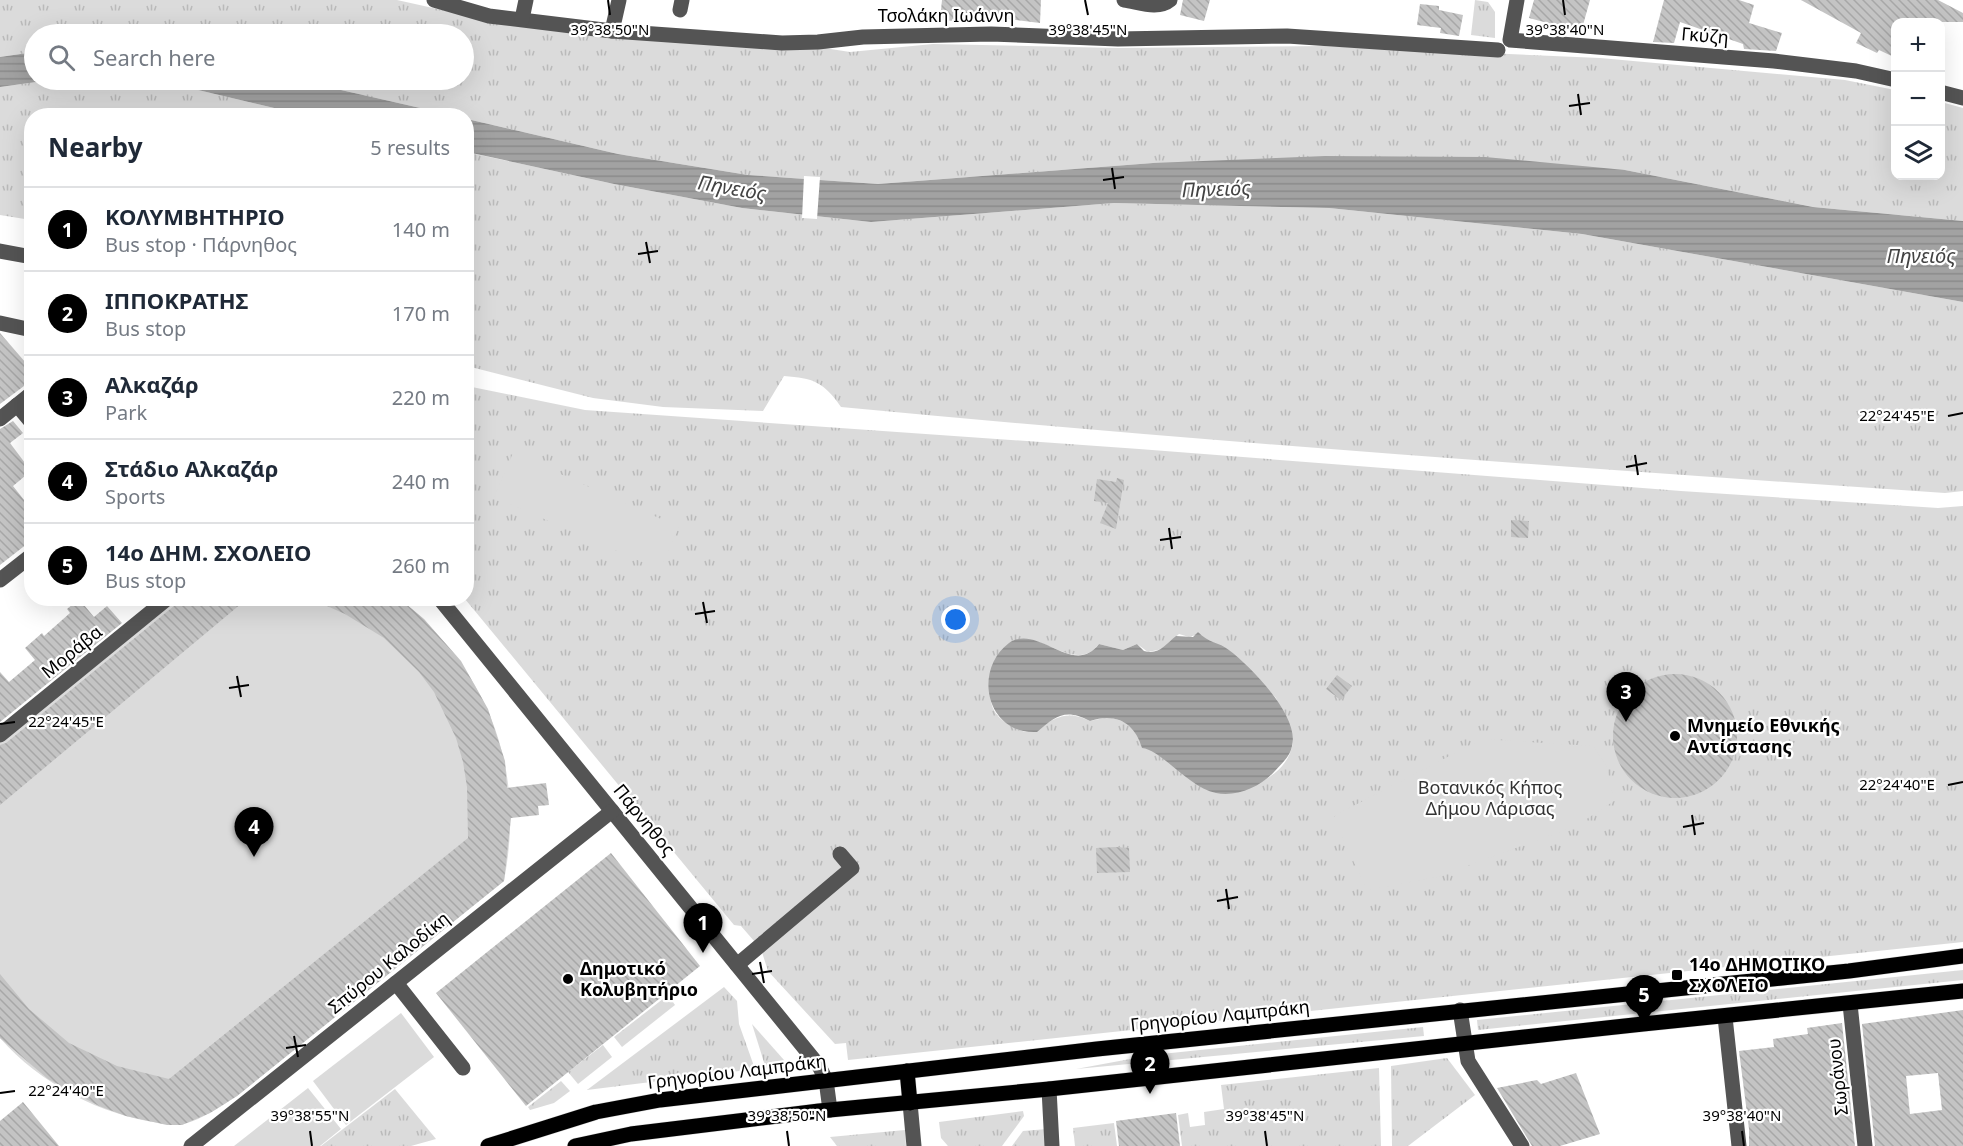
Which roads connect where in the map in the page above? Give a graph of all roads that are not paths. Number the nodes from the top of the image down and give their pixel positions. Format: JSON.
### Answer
{"nodes":[{"id":1,"x":434,"y":0,"type":"edge"},
{"id":2,"x":526,"y":0,"type":"edge"},
{"id":3,"x":619,"y":0,"type":"edge"},
{"id":4,"x":1124,"y":0,"type":"edge"},
{"id":5,"x":1170,"y":0,"type":"edge"},
{"id":6,"x":1516,"y":0,"type":"edge"},
{"id":7,"x":473,"y":5,"type":"edge"},
{"id":8,"x":522,"y":19,"type":"junction"},
{"id":9,"x":612,"y":31,"type":"junction"},
{"id":10,"x":1504,"y":45,"type":"junction"},
{"id":11,"x":1891,"y":79,"type":"edge"},
{"id":12,"x":1945,"y":93,"type":"edge"},
{"id":13,"x":1963,"y":98,"type":"edge"},
{"id":14,"x":0,"y":251,"type":"edge"},
{"id":15,"x":24,"y":256,"type":"edge"},
{"id":16,"x":0,"y":323,"type":"edge"},
{"id":17,"x":24,"y":328,"type":"edge"},
{"id":18,"x":24,"y":399,"type":"edge"},
{"id":19,"x":17,"y":405,"type":"junction"},
{"id":20,"x":24,"y":413,"type":"edge"},
{"id":21,"x":0,"y":419,"type":"edge"},
{"id":22,"x":24,"y":561,"type":"edge"},
{"id":23,"x":0,"y":580,"type":"edge"},
{"id":24,"x":158,"y":606,"type":"edge"},
{"id":25,"x":445,"y":606,"type":"edge"},
{"id":26,"x":0,"y":735,"type":"edge"},
{"id":27,"x":612,"y":811,"type":"junction"},
{"id":28,"x":840,"y":854,"type":"dead end"},
{"id":29,"x":1963,"y":956,"type":"edge"},
{"id":30,"x":737,"y":965,"type":"junction"},
{"id":31,"x":396,"y":983,"type":"junction"},
{"id":32,"x":1963,"y":991,"type":"edge"},
{"id":33,"x":1850,"y":1004,"type":"junction"},
{"id":34,"x":1460,"y":1010,"type":"junction"},
{"id":35,"x":1725,"y":1017,"type":"junction"},
{"id":36,"x":1463,"y":1044,"type":"junction"},
{"id":37,"x":464,"y":1068,"type":"dead end"},
{"id":38,"x":907,"y":1071,"type":"junction"},
{"id":39,"x":823,"y":1073,"type":"junction"},
{"id":40,"x":1049,"y":1089,"type":"junction"},
{"id":41,"x":910,"y":1103,"type":"junction"},
{"id":42,"x":830,"y":1110,"type":"junction"},
{"id":43,"x":630,"y":1140,"type":"edge"},
{"id":44,"x":191,"y":1146,"type":"edge"},
{"id":45,"x":488,"y":1146,"type":"edge"},
{"id":46,"x":575,"y":1146,"type":"edge"},
{"id":47,"x":914,"y":1146,"type":"edge"},
{"id":48,"x":1052,"y":1146,"type":"edge"},
{"id":49,"x":1522,"y":1146,"type":"edge"},
{"id":50,"x":1739,"y":1146,"type":"edge"},
{"id":51,"x":1865,"y":1146,"type":"edge"}],
"edges":[{"from":1,"to":7,"type":"street","name":"Τσολάκη Ιωάννη"},
{"from":2,"to":8,"type":"street"},
{"from":3,"to":9,"type":"street"},
{"from":4,"to":5,"type":"street"},
{"from":6,"to":10,"type":"street"},
{"from":7,"to":8,"type":"street","name":"Τσολάκη Ιωάννη"},
{"from":8,"to":9,"type":"street","name":"Τσολάκη Ιωάννη"},
{"from":9,"to":10,"type":"street","name":"Τσολάκη Ιωάννη"},
{"from":10,"to":11,"type":"street","name":"Γκύζη"},
{"from":12,"to":13,"type":"street"},
{"from":14,"to":15,"type":"street"},
{"from":16,"to":17,"type":"street"},
{"from":18,"to":19,"type":"street"},
{"from":19,"to":20,"type":"street"},
{"from":19,"to":21,"type":"street"},
{"from":22,"to":23,"type":"street"},
{"from":24,"to":26,"type":"street","name":"Μοράβα"},
{"from":25,"to":27,"type":"street","name":"Πάρνηθος"},
{"from":27,"to":30,"type":"street","name":"Πάρνηθος"},
{"from":27,"to":31,"type":"street","name":"Σπύρου Καλοδίκη"},
{"from":28,"to":30,"type":"street"},
{"from":29,"to":34,"type":"main road","name":"Γρηγορίου Λαμπράκη"},
{"from":30,"to":39,"type":"street","name":"Πάρνηθος"},
{"from":31,"to":37,"type":"street"},
{"from":31,"to":44,"type":"street","name":"Σπύρου Καλοδίκη"},
{"from":32,"to":33,"type":"main road"},
{"from":33,"to":35,"type":"main road"},
{"from":33,"to":51,"type":"street","name":"Σωράνου"},
{"from":34,"to":36,"type":"street"},
{"from":34,"to":38,"type":"main road","name":"Γρηγορίου Λαμπράκη"},
{"from":35,"to":36,"type":"main road"},
{"from":35,"to":50,"type":"street"},
{"from":36,"to":40,"type":"main road"},
{"from":36,"to":49,"type":"street"},
{"from":38,"to":39,"type":"main road","name":"Γρηγορίου Λαμπράκη"},
{"from":38,"to":41,"type":"main road"},
{"from":39,"to":42,"type":"street"},
{"from":39,"to":45,"type":"main road","name":"Γρηγορίου Λαμπράκη"},
{"from":40,"to":41,"type":"main road"},
{"from":40,"to":48,"type":"street"},
{"from":41,"to":42,"type":"main road"},
{"from":41,"to":47,"type":"street"},
{"from":42,"to":43,"type":"main road"},
{"from":43,"to":46,"type":"main road"}]}
